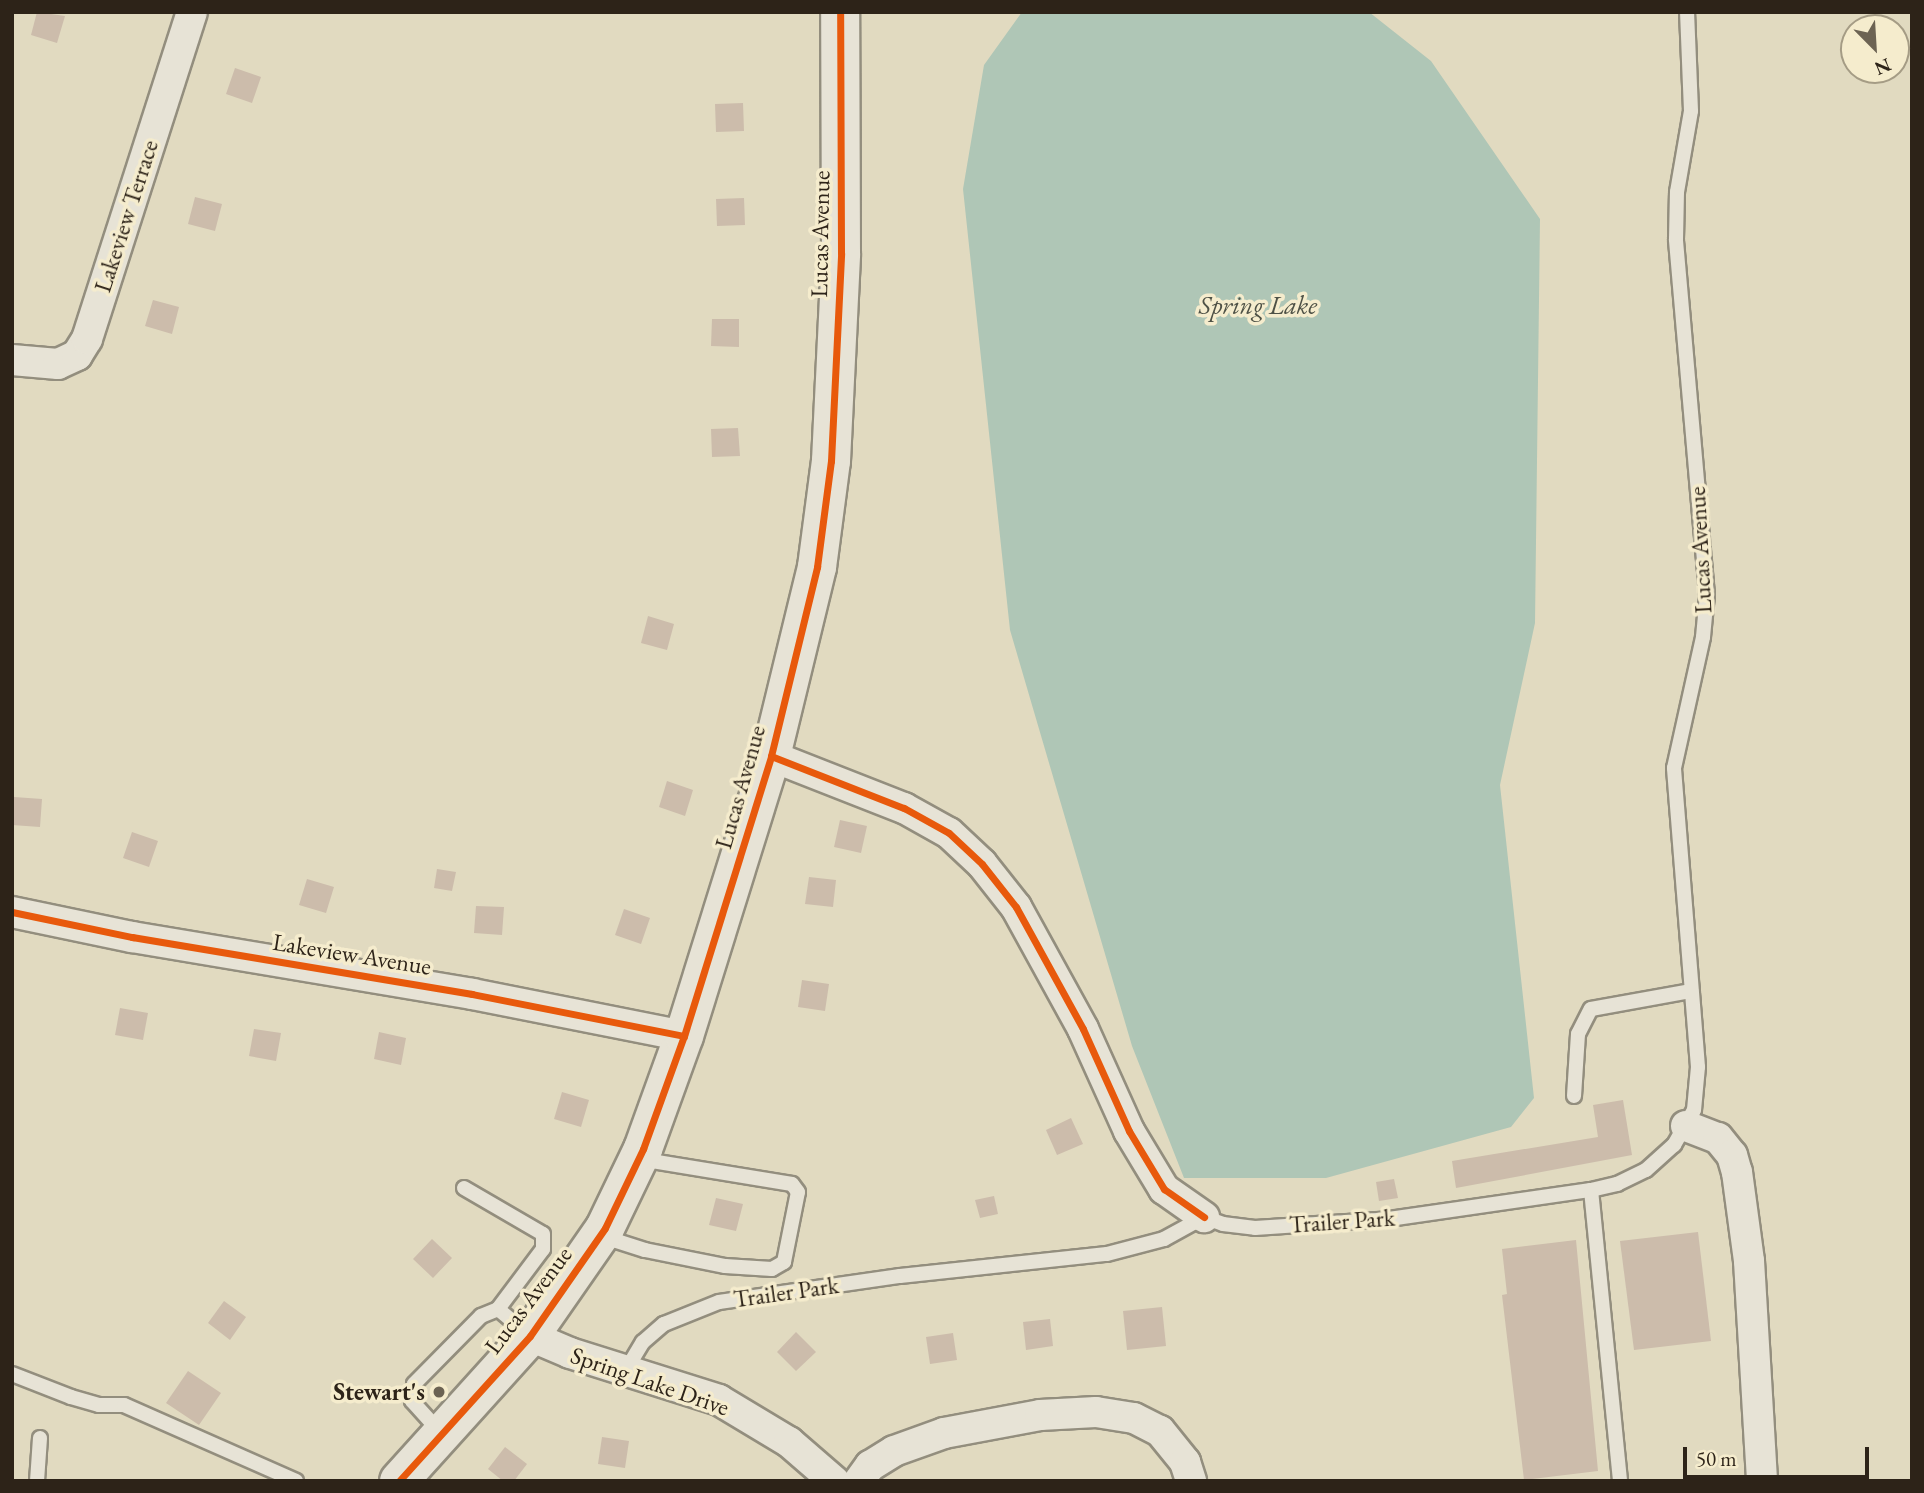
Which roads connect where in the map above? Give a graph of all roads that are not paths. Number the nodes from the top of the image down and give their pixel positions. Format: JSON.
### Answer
{"nodes":[{"id":1,"x":192,"y":12,"type":"edge"},
{"id":2,"x":840,"y":12,"type":"edge"},
{"id":3,"x":1687,"y":12,"type":"edge"},
{"id":4,"x":12,"y":360,"type":"edge"},
{"id":5,"x":771,"y":756,"type":"junction"},
{"id":6,"x":12,"y":912,"type":"edge"},
{"id":7,"x":1692,"y":990,"type":"junction"},
{"id":8,"x":684,"y":1036,"type":"junction"},
{"id":9,"x":1574,"y":1096,"type":"dead end"},
{"id":10,"x":1686,"y":1126,"type":"junction"},
{"id":11,"x":639,"y":1159,"type":"junction"},
{"id":12,"x":464,"y":1188,"type":"dead end"},
{"id":13,"x":1591,"y":1190,"type":"junction"},
{"id":14,"x":1204,"y":1217,"type":"junction"},
{"id":15,"x":600,"y":1235,"type":"junction"},
{"id":16,"x":498,"y":1309,"type":"junction"},
{"id":17,"x":530,"y":1336,"type":"junction"},
{"id":18,"x":626,"y":1370,"type":"junction"},
{"id":19,"x":12,"y":1374,"type":"edge"},
{"id":20,"x":442,"y":1434,"type":"junction"},
{"id":21,"x":40,"y":1438,"type":"dead end"},
{"id":22,"x":37,"y":1481,"type":"edge"},
{"id":23,"x":296,"y":1481,"type":"edge"},
{"id":24,"x":399,"y":1481,"type":"edge"},
{"id":25,"x":834,"y":1481,"type":"edge"},
{"id":26,"x":859,"y":1481,"type":"edge"},
{"id":27,"x":1191,"y":1481,"type":"edge"},
{"id":28,"x":1620,"y":1481,"type":"edge"},
{"id":29,"x":1762,"y":1481,"type":"edge"}],
"edges":[{"from":1,"to":4,"type":"street","name":"Lakeview Terrace"},
{"from":2,"to":5,"type":"street","name":"Lucas Avenue"},
{"from":3,"to":7,"type":"lane","name":"Lucas Avenue"},
{"from":5,"to":8,"type":"street","name":"Lucas Avenue"},
{"from":5,"to":14,"type":"street"},
{"from":6,"to":8,"type":"street","name":"Lakeview Avenue"},
{"from":7,"to":9,"type":"lane"},
{"from":7,"to":10,"type":"lane","name":"Lucas Avenue"},
{"from":8,"to":11,"type":"street","name":"Lucas Avenue"},
{"from":10,"to":13,"type":"lane","name":"Trailer Park"},
{"from":10,"to":29,"type":"street"},
{"from":11,"to":15,"type":"street","name":"Lucas Avenue"},
{"from":11,"to":15,"type":"lane"},
{"from":12,"to":16,"type":"lane"},
{"from":13,"to":14,"type":"lane","name":"Trailer Park"},
{"from":13,"to":28,"type":"lane"},
{"from":14,"to":18,"type":"lane","name":"Trailer Park"},
{"from":15,"to":17,"type":"street","name":"Lucas Avenue"},
{"from":16,"to":17,"type":"lane"},
{"from":16,"to":20,"type":"lane"},
{"from":17,"to":18,"type":"street","name":"Spring Lake Drive"},
{"from":17,"to":20,"type":"street","name":"Lucas Avenue"},
{"from":18,"to":25,"type":"street","name":"Spring Lake Drive"},
{"from":19,"to":23,"type":"lane"},
{"from":20,"to":24,"type":"street","name":"Lucas Avenue"},
{"from":21,"to":22,"type":"lane"},
{"from":26,"to":27,"type":"street"}]}
